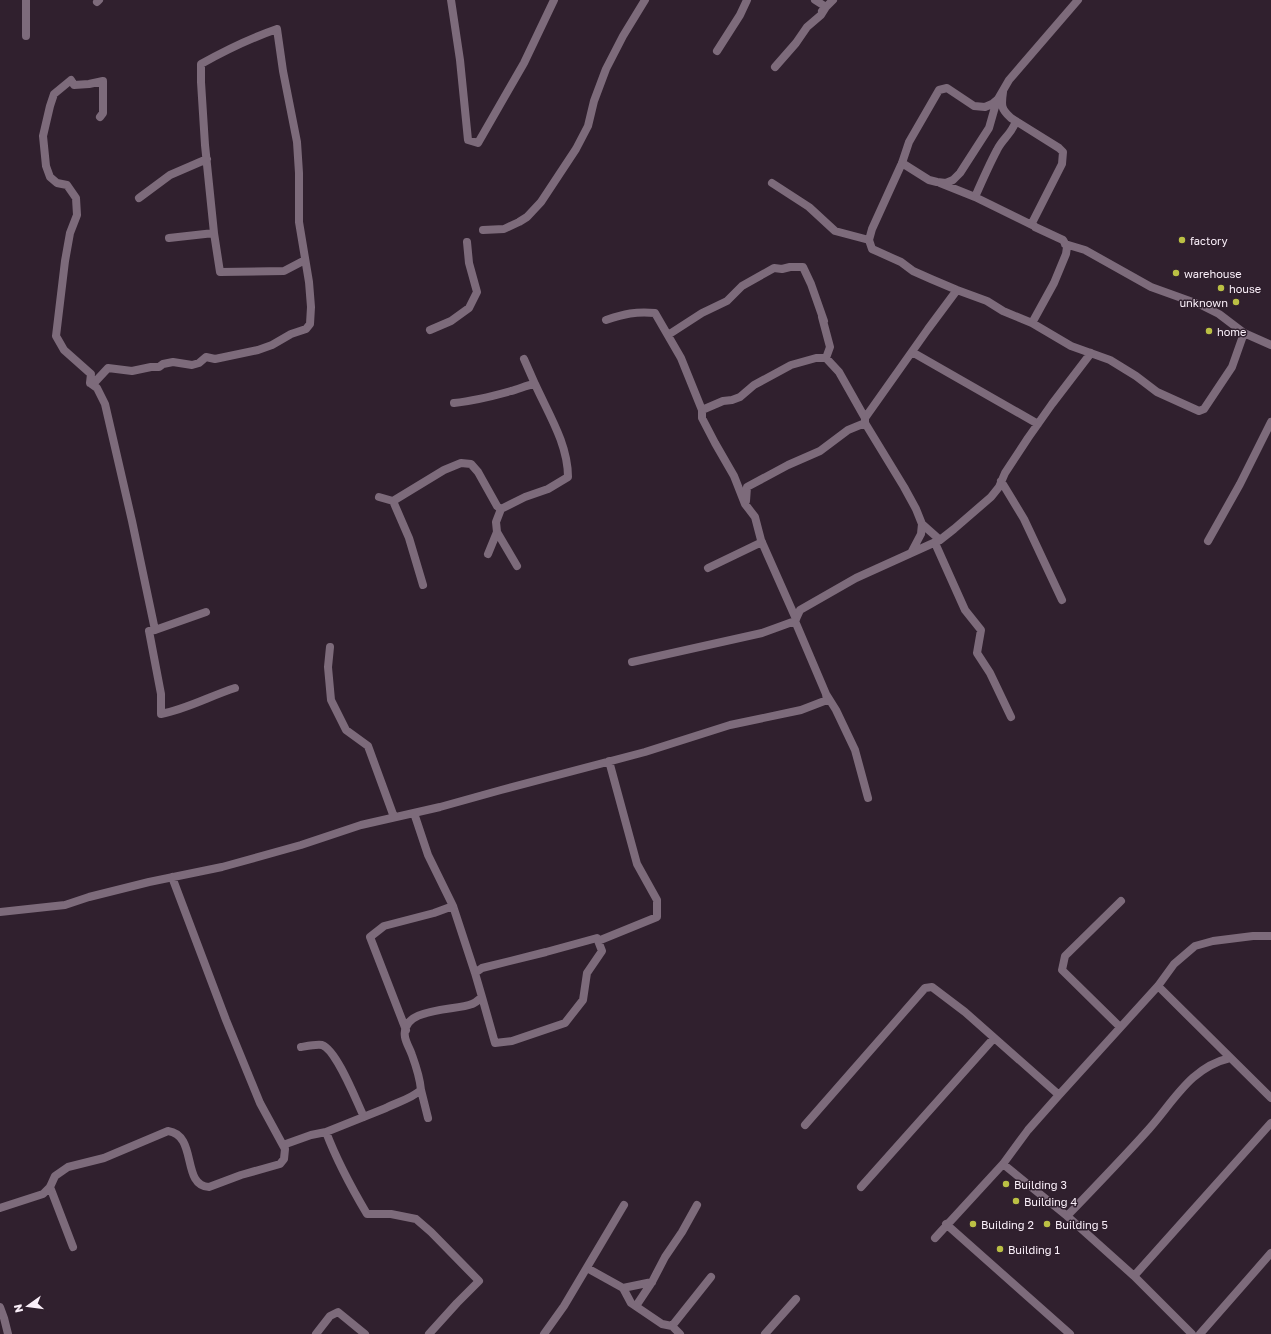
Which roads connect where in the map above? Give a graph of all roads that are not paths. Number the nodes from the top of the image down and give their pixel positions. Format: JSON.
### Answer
{"nodes":[{"id":1,"x":26,"y":0,"type":"edge"},
{"id":2,"x":450,"y":0,"type":"edge"},
{"id":3,"x":554,"y":0,"type":"edge"},
{"id":4,"x":645,"y":0,"type":"edge"},
{"id":5,"x":747,"y":0,"type":"edge"},
{"id":6,"x":815,"y":0,"type":"edge"},
{"id":7,"x":833,"y":0,"type":"edge"},
{"id":8,"x":1078,"y":0,"type":"edge"},
{"id":9,"x":821,"y":15,"type":"junction"},
{"id":10,"x":26,"y":36,"type":"dead end"},
{"id":11,"x":716,"y":51,"type":"dead end"},
{"id":12,"x":776,"y":67,"type":"dead end"},
{"id":13,"x":1003,"y":91,"type":"junction"},
{"id":14,"x":998,"y":99,"type":"junction"},
{"id":15,"x":100,"y":117,"type":"dead end"},
{"id":16,"x":1016,"y":121,"type":"junction"},
{"id":17,"x":206,"y":159,"type":"junction"},
{"id":18,"x":902,"y":163,"type":"junction"},
{"id":19,"x":939,"y":182,"type":"junction"},
{"id":20,"x":772,"y":183,"type":"dead end"},
{"id":21,"x":975,"y":197,"type":"junction"},
{"id":22,"x":138,"y":198,"type":"dead end"},
{"id":23,"x":1034,"y":226,"type":"junction"},
{"id":24,"x":482,"y":230,"type":"dead end"},
{"id":25,"x":214,"y":233,"type":"junction"},
{"id":26,"x":169,"y":238,"type":"dead end"},
{"id":27,"x":869,"y":240,"type":"junction"},
{"id":28,"x":467,"y":242,"type":"dead end"},
{"id":29,"x":1065,"y":244,"type":"junction"},
{"id":30,"x":305,"y":260,"type":"junction"},
{"id":31,"x":957,"y":290,"type":"junction"},
{"id":32,"x":606,"y":320,"type":"dead end"},
{"id":33,"x":1032,"y":322,"type":"junction"},
{"id":34,"x":430,"y":330,"type":"dead end"},
{"id":35,"x":1244,"y":333,"type":"junction"},
{"id":36,"x":668,"y":335,"type":"junction"},
{"id":37,"x":1271,"y":345,"type":"edge"},
{"id":38,"x":912,"y":352,"type":"junction"},
{"id":39,"x":1091,"y":353,"type":"junction"},
{"id":40,"x":826,"y":358,"type":"junction"},
{"id":41,"x":524,"y":359,"type":"dead end"},
{"id":42,"x":90,"y":383,"type":"junction"},
{"id":43,"x":535,"y":384,"type":"junction"},
{"id":44,"x":454,"y":403,"type":"dead end"},
{"id":45,"x":702,"y":410,"type":"junction"},
{"id":46,"x":865,"y":420,"type":"junction"},
{"id":47,"x":1271,"y":422,"type":"edge"},
{"id":48,"x":1038,"y":424,"type":"junction"},
{"id":49,"x":1001,"y":481,"type":"junction"},
{"id":50,"x":379,"y":497,"type":"dead end"},
{"id":51,"x":393,"y":501,"type":"junction"},
{"id":52,"x":745,"y":504,"type":"junction"},
{"id":53,"x":501,"y":509,"type":"junction"},
{"id":54,"x":922,"y":524,"type":"junction"},
{"id":55,"x":497,"y":532,"type":"junction"},
{"id":56,"x":938,"y":541,"type":"junction"},
{"id":57,"x":1208,"y":541,"type":"dead end"},
{"id":58,"x":762,"y":542,"type":"junction"},
{"id":59,"x":911,"y":553,"type":"junction"},
{"id":60,"x":488,"y":554,"type":"dead end"},
{"id":61,"x":517,"y":566,"type":"dead end"},
{"id":62,"x":708,"y":568,"type":"dead end"},
{"id":63,"x":423,"y":585,"type":"dead end"},
{"id":64,"x":1062,"y":600,"type":"dead end"},
{"id":65,"x":206,"y":612,"type":"dead end"},
{"id":66,"x":795,"y":620,"type":"junction"},
{"id":67,"x":155,"y":630,"type":"junction"},
{"id":68,"x":330,"y":646,"type":"dead end"},
{"id":69,"x":632,"y":662,"type":"dead end"},
{"id":70,"x":235,"y":688,"type":"dead end"},
{"id":71,"x":826,"y":694,"type":"junction"},
{"id":72,"x":1011,"y":717,"type":"dead end"},
{"id":73,"x":609,"y":762,"type":"junction"},
{"id":74,"x":868,"y":798,"type":"dead end"},
{"id":75,"x":414,"y":813,"type":"junction"},
{"id":76,"x":394,"y":817,"type":"junction"},
{"id":77,"x":172,"y":877,"type":"junction"},
{"id":78,"x":1121,"y":901,"type":"dead end"},
{"id":79,"x":453,"y":906,"type":"junction"},
{"id":80,"x":1,"y":910,"type":"edge"},
{"id":81,"x":1271,"y":936,"type":"edge"},
{"id":82,"x":598,"y":942,"type":"junction"},
{"id":83,"x":475,"y":973,"type":"junction"},
{"id":84,"x":1158,"y":986,"type":"junction"},
{"id":85,"x":482,"y":997,"type":"junction"},
{"id":86,"x":1120,"y":1027,"type":"junction"},
{"id":87,"x":406,"y":1030,"type":"junction"},
{"id":88,"x":994,"y":1038,"type":"junction"},
{"id":89,"x":301,"y":1047,"type":"dead end"},
{"id":90,"x":1230,"y":1058,"type":"junction"},
{"id":91,"x":420,"y":1090,"type":"junction"},
{"id":92,"x":1059,"y":1095,"type":"junction"},
{"id":93,"x":1271,"y":1098,"type":"edge"},
{"id":94,"x":364,"y":1117,"type":"junction"},
{"id":95,"x":428,"y":1118,"type":"dead end"},
{"id":96,"x":1271,"y":1123,"type":"edge"},
{"id":97,"x":805,"y":1125,"type":"dead end"},
{"id":98,"x":326,"y":1132,"type":"junction"},
{"id":99,"x":283,"y":1145,"type":"junction"},
{"id":100,"x":1003,"y":1164,"type":"junction"},
{"id":101,"x":50,"y":1187,"type":"junction"},
{"id":102,"x":861,"y":1187,"type":"dead end"},
{"id":103,"x":624,"y":1205,"type":"dead end"},
{"id":104,"x":697,"y":1205,"type":"dead end"},
{"id":105,"x":0,"y":1208,"type":"edge"},
{"id":106,"x":1067,"y":1216,"type":"junction"},
{"id":107,"x":946,"y":1224,"type":"junction"},
{"id":108,"x":935,"y":1238,"type":"dead end"},
{"id":109,"x":73,"y":1247,"type":"dead end"},
{"id":110,"x":1271,"y":1253,"type":"edge"},
{"id":111,"x":587,"y":1268,"type":"junction"},
{"id":112,"x":1134,"y":1276,"type":"junction"},
{"id":113,"x":711,"y":1277,"type":"dead end"},
{"id":114,"x":652,"y":1282,"type":"junction"},
{"id":115,"x":623,"y":1288,"type":"junction"},
{"id":116,"x":796,"y":1299,"type":"dead end"},
{"id":117,"x":636,"y":1306,"type":"junction"},
{"id":118,"x":0,"y":1307,"type":"edge"},
{"id":119,"x":672,"y":1326,"type":"junction"},
{"id":120,"x":8,"y":1334,"type":"edge"},
{"id":121,"x":316,"y":1334,"type":"edge"},
{"id":122,"x":365,"y":1334,"type":"edge"},
{"id":123,"x":429,"y":1334,"type":"edge"},
{"id":124,"x":544,"y":1334,"type":"edge"},
{"id":125,"x":680,"y":1334,"type":"edge"},
{"id":126,"x":765,"y":1334,"type":"edge"},
{"id":127,"x":1070,"y":1334,"type":"edge"},
{"id":128,"x":1192,"y":1334,"type":"edge"},
{"id":129,"x":1200,"y":1334,"type":"edge"}],
"edges":[{"from":1,"to":10,"type":"street"},
{"from":2,"to":3,"type":"street"},
{"from":4,"to":24,"type":"street"},
{"from":5,"to":11,"type":"street"},
{"from":6,"to":9,"type":"street"},
{"from":7,"to":9,"type":"street"},
{"from":8,"to":13,"type":"street"},
{"from":9,"to":12,"type":"street"},
{"from":13,"to":14,"type":"street"},
{"from":13,"to":16,"type":"street"},
{"from":14,"to":18,"type":"street"},
{"from":14,"to":19,"type":"street"},
{"from":15,"to":42,"type":"street"},
{"from":16,"to":21,"type":"street"},
{"from":16,"to":23,"type":"street"},
{"from":17,"to":22,"type":"street"},
{"from":17,"to":25,"type":"street"},
{"from":17,"to":30,"type":"street"},
{"from":18,"to":19,"type":"street"},
{"from":18,"to":27,"type":"street"},
{"from":19,"to":21,"type":"street"},
{"from":20,"to":27,"type":"street"},
{"from":21,"to":23,"type":"street"},
{"from":23,"to":29,"type":"street"},
{"from":25,"to":26,"type":"street"},
{"from":25,"to":30,"type":"street"},
{"from":27,"to":31,"type":"street"},
{"from":28,"to":34,"type":"street"},
{"from":29,"to":33,"type":"street"},
{"from":29,"to":35,"type":"street"},
{"from":30,"to":42,"type":"street"},
{"from":31,"to":33,"type":"street"},
{"from":31,"to":38,"type":"street"},
{"from":32,"to":36,"type":"street"},
{"from":33,"to":39,"type":"street"},
{"from":35,"to":37,"type":"street"},
{"from":35,"to":39,"type":"street"},
{"from":36,"to":40,"type":"street"},
{"from":36,"to":45,"type":"street"},
{"from":38,"to":46,"type":"street"},
{"from":38,"to":48,"type":"street"},
{"from":39,"to":48,"type":"street"},
{"from":40,"to":45,"type":"street"},
{"from":40,"to":46,"type":"street"},
{"from":41,"to":43,"type":"street"},
{"from":42,"to":67,"type":"street"},
{"from":43,"to":44,"type":"street"},
{"from":43,"to":53,"type":"street"},
{"from":45,"to":52,"type":"street"},
{"from":46,"to":52,"type":"street"},
{"from":46,"to":54,"type":"street"},
{"from":47,"to":57,"type":"street"},
{"from":48,"to":49,"type":"street"},
{"from":49,"to":56,"type":"street"},
{"from":49,"to":64,"type":"street"},
{"from":50,"to":51,"type":"street"},
{"from":51,"to":53,"type":"street"},
{"from":51,"to":63,"type":"street"},
{"from":52,"to":58,"type":"street"},
{"from":53,"to":55,"type":"street"},
{"from":54,"to":56,"type":"street"},
{"from":54,"to":59,"type":"street"},
{"from":55,"to":60,"type":"street"},
{"from":55,"to":61,"type":"street"},
{"from":56,"to":59,"type":"street"},
{"from":56,"to":72,"type":"street"},
{"from":58,"to":62,"type":"street"},
{"from":58,"to":66,"type":"street"},
{"from":59,"to":66,"type":"street"},
{"from":65,"to":67,"type":"street"},
{"from":66,"to":69,"type":"street"},
{"from":66,"to":71,"type":"street"},
{"from":67,"to":70,"type":"street"},
{"from":68,"to":76,"type":"street"},
{"from":71,"to":73,"type":"street"},
{"from":71,"to":74,"type":"street"},
{"from":73,"to":75,"type":"street"},
{"from":73,"to":82,"type":"street"},
{"from":75,"to":76,"type":"street"},
{"from":75,"to":79,"type":"street"},
{"from":76,"to":77,"type":"street"},
{"from":77,"to":80,"type":"street"},
{"from":77,"to":99,"type":"street"},
{"from":78,"to":86,"type":"street"},
{"from":79,"to":83,"type":"street"},
{"from":79,"to":87,"type":"street"},
{"from":81,"to":84,"type":"street"},
{"from":82,"to":83,"type":"street"},
{"from":82,"to":85,"type":"street"},
{"from":83,"to":85,"type":"street"},
{"from":84,"to":86,"type":"street"},
{"from":84,"to":90,"type":"street"},
{"from":85,"to":87,"type":"street"},
{"from":86,"to":92,"type":"street"},
{"from":87,"to":91,"type":"street"},
{"from":88,"to":92,"type":"street"},
{"from":88,"to":97,"type":"street"},
{"from":88,"to":102,"type":"street"},
{"from":89,"to":94,"type":"street"},
{"from":90,"to":93,"type":"street"},
{"from":90,"to":106,"type":"street"},
{"from":91,"to":94,"type":"street"},
{"from":91,"to":95,"type":"street"},
{"from":92,"to":100,"type":"street"},
{"from":94,"to":98,"type":"street"},
{"from":96,"to":112,"type":"street"},
{"from":98,"to":99,"type":"street"},
{"from":98,"to":123,"type":"street"},
{"from":99,"to":101,"type":"street"},
{"from":100,"to":106,"type":"street"},
{"from":100,"to":107,"type":"street"},
{"from":101,"to":105,"type":"street"},
{"from":101,"to":109,"type":"street"},
{"from":103,"to":111,"type":"street"},
{"from":104,"to":114,"type":"street"},
{"from":106,"to":112,"type":"street"},
{"from":107,"to":108,"type":"street"},
{"from":107,"to":127,"type":"street"},
{"from":110,"to":129,"type":"street"},
{"from":111,"to":115,"type":"street"},
{"from":111,"to":124,"type":"street"},
{"from":112,"to":128,"type":"street"},
{"from":113,"to":119,"type":"street"},
{"from":114,"to":115,"type":"street"},
{"from":114,"to":117,"type":"street"},
{"from":115,"to":117,"type":"street"},
{"from":116,"to":126,"type":"street"},
{"from":117,"to":119,"type":"street"},
{"from":118,"to":120,"type":"street"},
{"from":119,"to":125,"type":"street"},
{"from":121,"to":122,"type":"street"}]}
